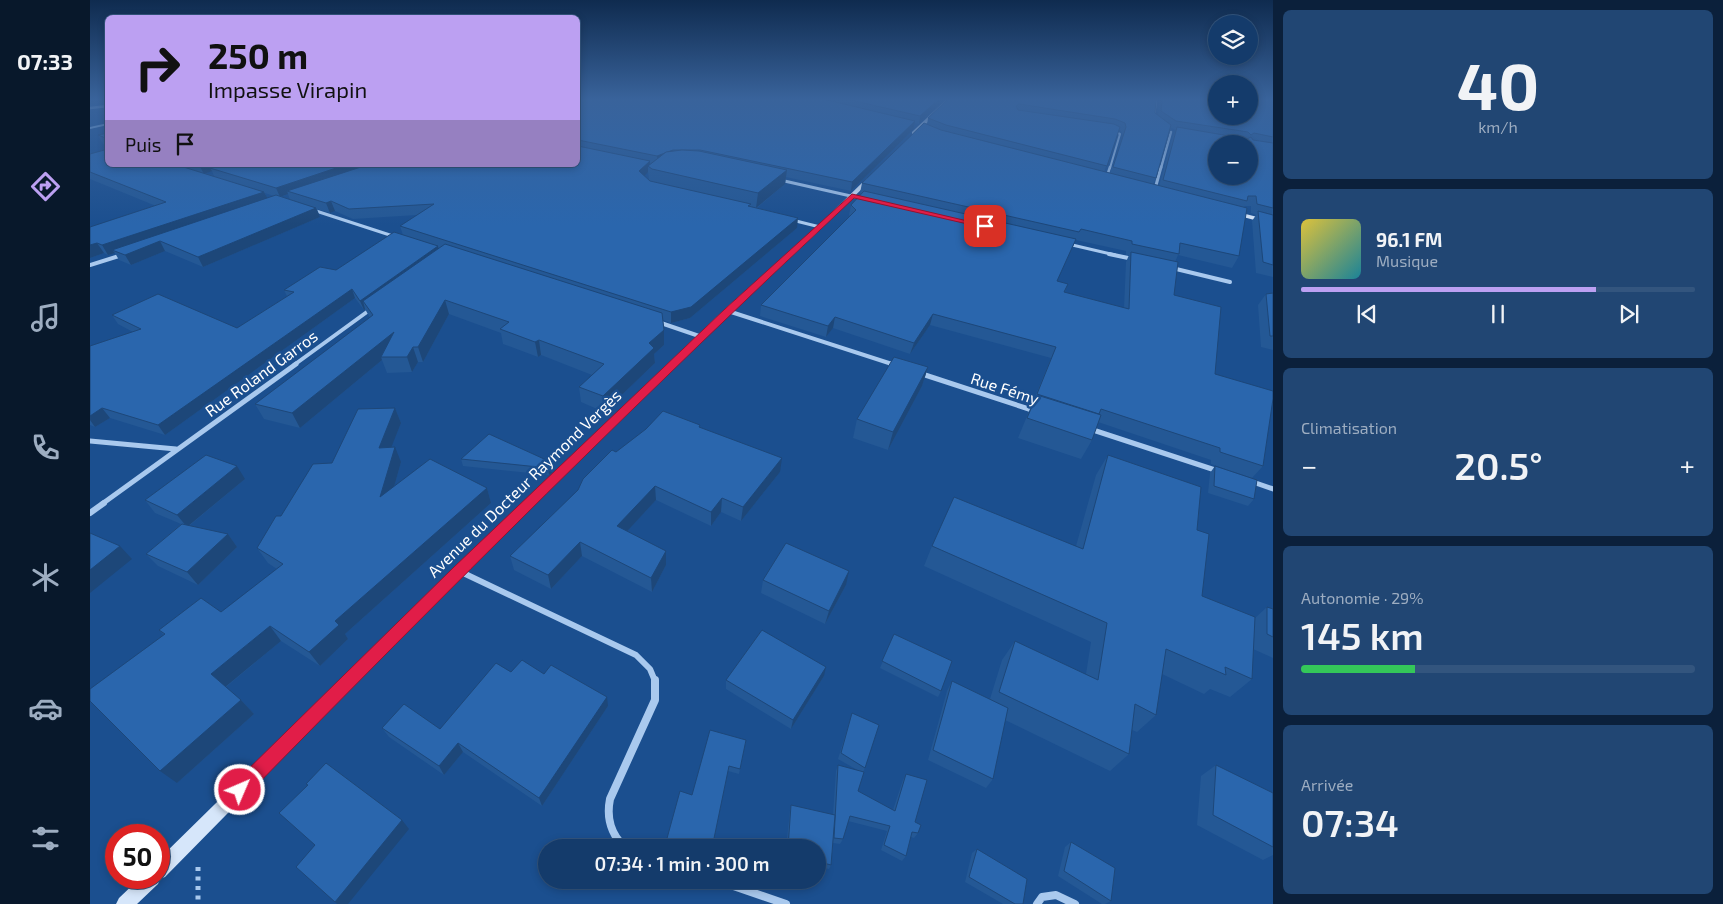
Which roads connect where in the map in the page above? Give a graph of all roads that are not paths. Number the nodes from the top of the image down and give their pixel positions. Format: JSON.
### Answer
{"nodes":[{"id":1,"x":1118,"y":141,"type":"edge"},
{"id":2,"x":1168,"y":141,"type":"edge"},
{"id":3,"x":878,"y":170,"type":"edge"},
{"id":4,"x":1096,"y":176,"type":"edge"},
{"id":5,"x":771,"y":178,"type":"edge"},
{"id":6,"x":1105,"y":178,"type":"junction"},
{"id":7,"x":1113,"y":181,"type":"edge"},
{"id":8,"x":1146,"y":189,"type":"edge"},
{"id":9,"x":1154,"y":192,"type":"junction"},
{"id":10,"x":1164,"y":194,"type":"edge"},
{"id":11,"x":852,"y":196,"type":"junction"},
{"id":12,"x":872,"y":201,"type":"edge"},
{"id":13,"x":307,"y":208,"type":"edge"},
{"id":14,"x":1227,"y":211,"type":"edge"},
{"id":15,"x":792,"y":220,"type":"edge"},
{"id":16,"x":1273,"y":223,"type":"edge"},
{"id":17,"x":820,"y":227,"type":"junction"},
{"id":18,"x":401,"y":238,"type":"edge"},
{"id":19,"x":1060,"y":243,"type":"edge"},
{"id":20,"x":128,"y":253,"type":"edge"},
{"id":21,"x":1136,"y":260,"type":"edge"},
{"id":22,"x":90,"y":266,"type":"edge"},
{"id":23,"x":1164,"y":266,"type":"edge"},
{"id":24,"x":1230,"y":282,"type":"dead end"},
{"id":25,"x":376,"y":305,"type":"edge"},
{"id":26,"x":728,"y":311,"type":"junction"},
{"id":27,"x":655,"y":321,"type":"edge"},
{"id":28,"x":703,"y":337,"type":"junction"},
{"id":29,"x":899,"y":366,"type":"edge"},
{"id":30,"x":908,"y":370,"type":"edge"},
{"id":31,"x":1039,"y":412,"type":"edge"},
{"id":32,"x":1086,"y":428,"type":"edge"},
{"id":33,"x":90,"y":441,"type":"edge"},
{"id":34,"x":176,"y":449,"type":"junction"},
{"id":35,"x":1226,"y":473,"type":"edge"},
{"id":36,"x":1245,"y":479,"type":"edge"},
{"id":37,"x":1273,"y":489,"type":"edge"},
{"id":38,"x":90,"y":514,"type":"edge"},
{"id":39,"x":459,"y":571,"type":"junction"},
{"id":40,"x":617,"y":839,"type":"edge"},
{"id":41,"x":170,"y":860,"type":"edge"},
{"id":42,"x":141,"y":889,"type":"edge"},
{"id":43,"x":742,"y":889,"type":"edge"},
{"id":44,"x":125,"y":904,"type":"edge"},
{"id":45,"x":786,"y":904,"type":"edge"},
{"id":46,"x":1037,"y":904,"type":"edge"},
{"id":47,"x":1075,"y":904,"type":"edge"}],
"edges":[{"from":1,"to":6,"type":"lane"},
{"from":2,"to":9,"type":"street"},
{"from":3,"to":11,"type":"main road","name":"Avenue du Docteur Raymond Vergès"},
{"from":4,"to":6,"type":"main road"},
{"from":5,"to":11,"type":"street"},
{"from":6,"to":7,"type":"main road"},
{"from":8,"to":9,"type":"main road"},
{"from":9,"to":10,"type":"main road"},
{"from":11,"to":12,"type":"street"},
{"from":11,"to":17,"type":"main road","name":"Avenue du Docteur Raymond Vergès"},
{"from":13,"to":18,"type":"street"},
{"from":14,"to":16,"type":"main road"},
{"from":15,"to":17,"type":"street"},
{"from":17,"to":26,"type":"main road","name":"Avenue du Docteur Raymond Vergès"},
{"from":19,"to":21,"type":"street"},
{"from":20,"to":22,"type":"street"},
{"from":23,"to":24,"type":"street"},
{"from":25,"to":34,"type":"street","name":"Rue Roland Garros"},
{"from":26,"to":28,"type":"main road","name":"Avenue du Docteur Raymond Vergès"},
{"from":26,"to":29,"type":"street"},
{"from":27,"to":28,"type":"street"},
{"from":28,"to":39,"type":"main road","name":"Avenue du Docteur Raymond Vergès"},
{"from":30,"to":31,"type":"street","name":"Rue Fémy"},
{"from":32,"to":35,"type":"street"},
{"from":33,"to":34,"type":"street"},
{"from":34,"to":38,"type":"street","name":"Rue Roland Garros"},
{"from":36,"to":37,"type":"street"},
{"from":39,"to":40,"type":"street"},
{"from":39,"to":41,"type":"main road","name":"Avenue du Docteur Raymond Vergès"},
{"from":42,"to":44,"type":"main road"},
{"from":43,"to":45,"type":"street"},
{"from":46,"to":47,"type":"street"}]}
